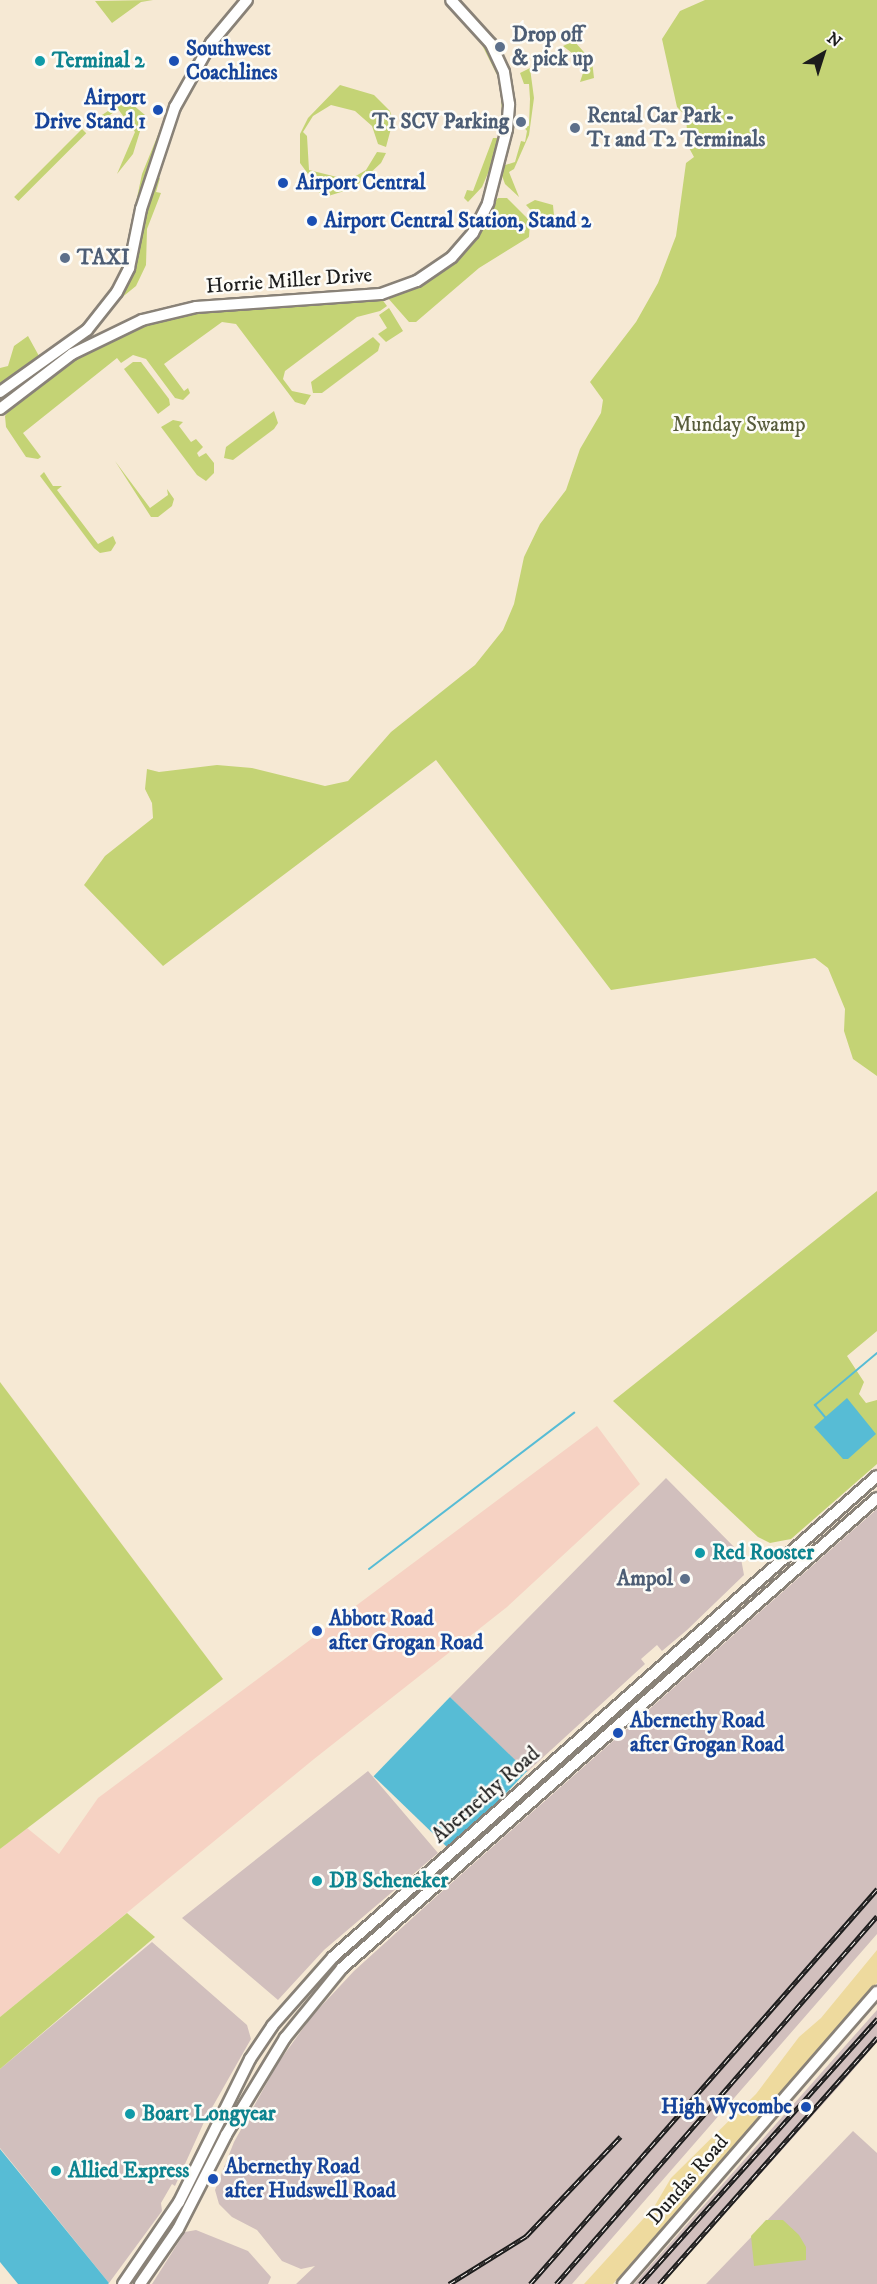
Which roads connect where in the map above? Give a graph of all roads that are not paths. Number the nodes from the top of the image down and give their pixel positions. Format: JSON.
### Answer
{"nodes":[{"id":1,"x":246,"y":0,"type":"edge"},
{"id":2,"x":451,"y":0,"type":"edge"},
{"id":3,"x":0,"y":392,"type":"edge"},
{"id":4,"x":0,"y":410,"type":"edge"},
{"id":5,"x":877,"y":1476,"type":"edge"},
{"id":6,"x":877,"y":1498,"type":"edge"},
{"id":7,"x":877,"y":1992,"type":"edge"},
{"id":8,"x":123,"y":2284,"type":"edge"},
{"id":9,"x":140,"y":2284,"type":"edge"},
{"id":10,"x":623,"y":2284,"type":"edge"}],
"edges":[{"from":1,"to":3,"type":"main road"},
{"from":2,"to":4,"type":"main road","name":"Horrie Miller Drive"},
{"from":5,"to":8,"type":"main road","name":"Abernethy Road"},
{"from":6,"to":9,"type":"main road","name":"Abernethy Road"},
{"from":7,"to":10,"type":"main road","name":"Dundas Road"}]}
